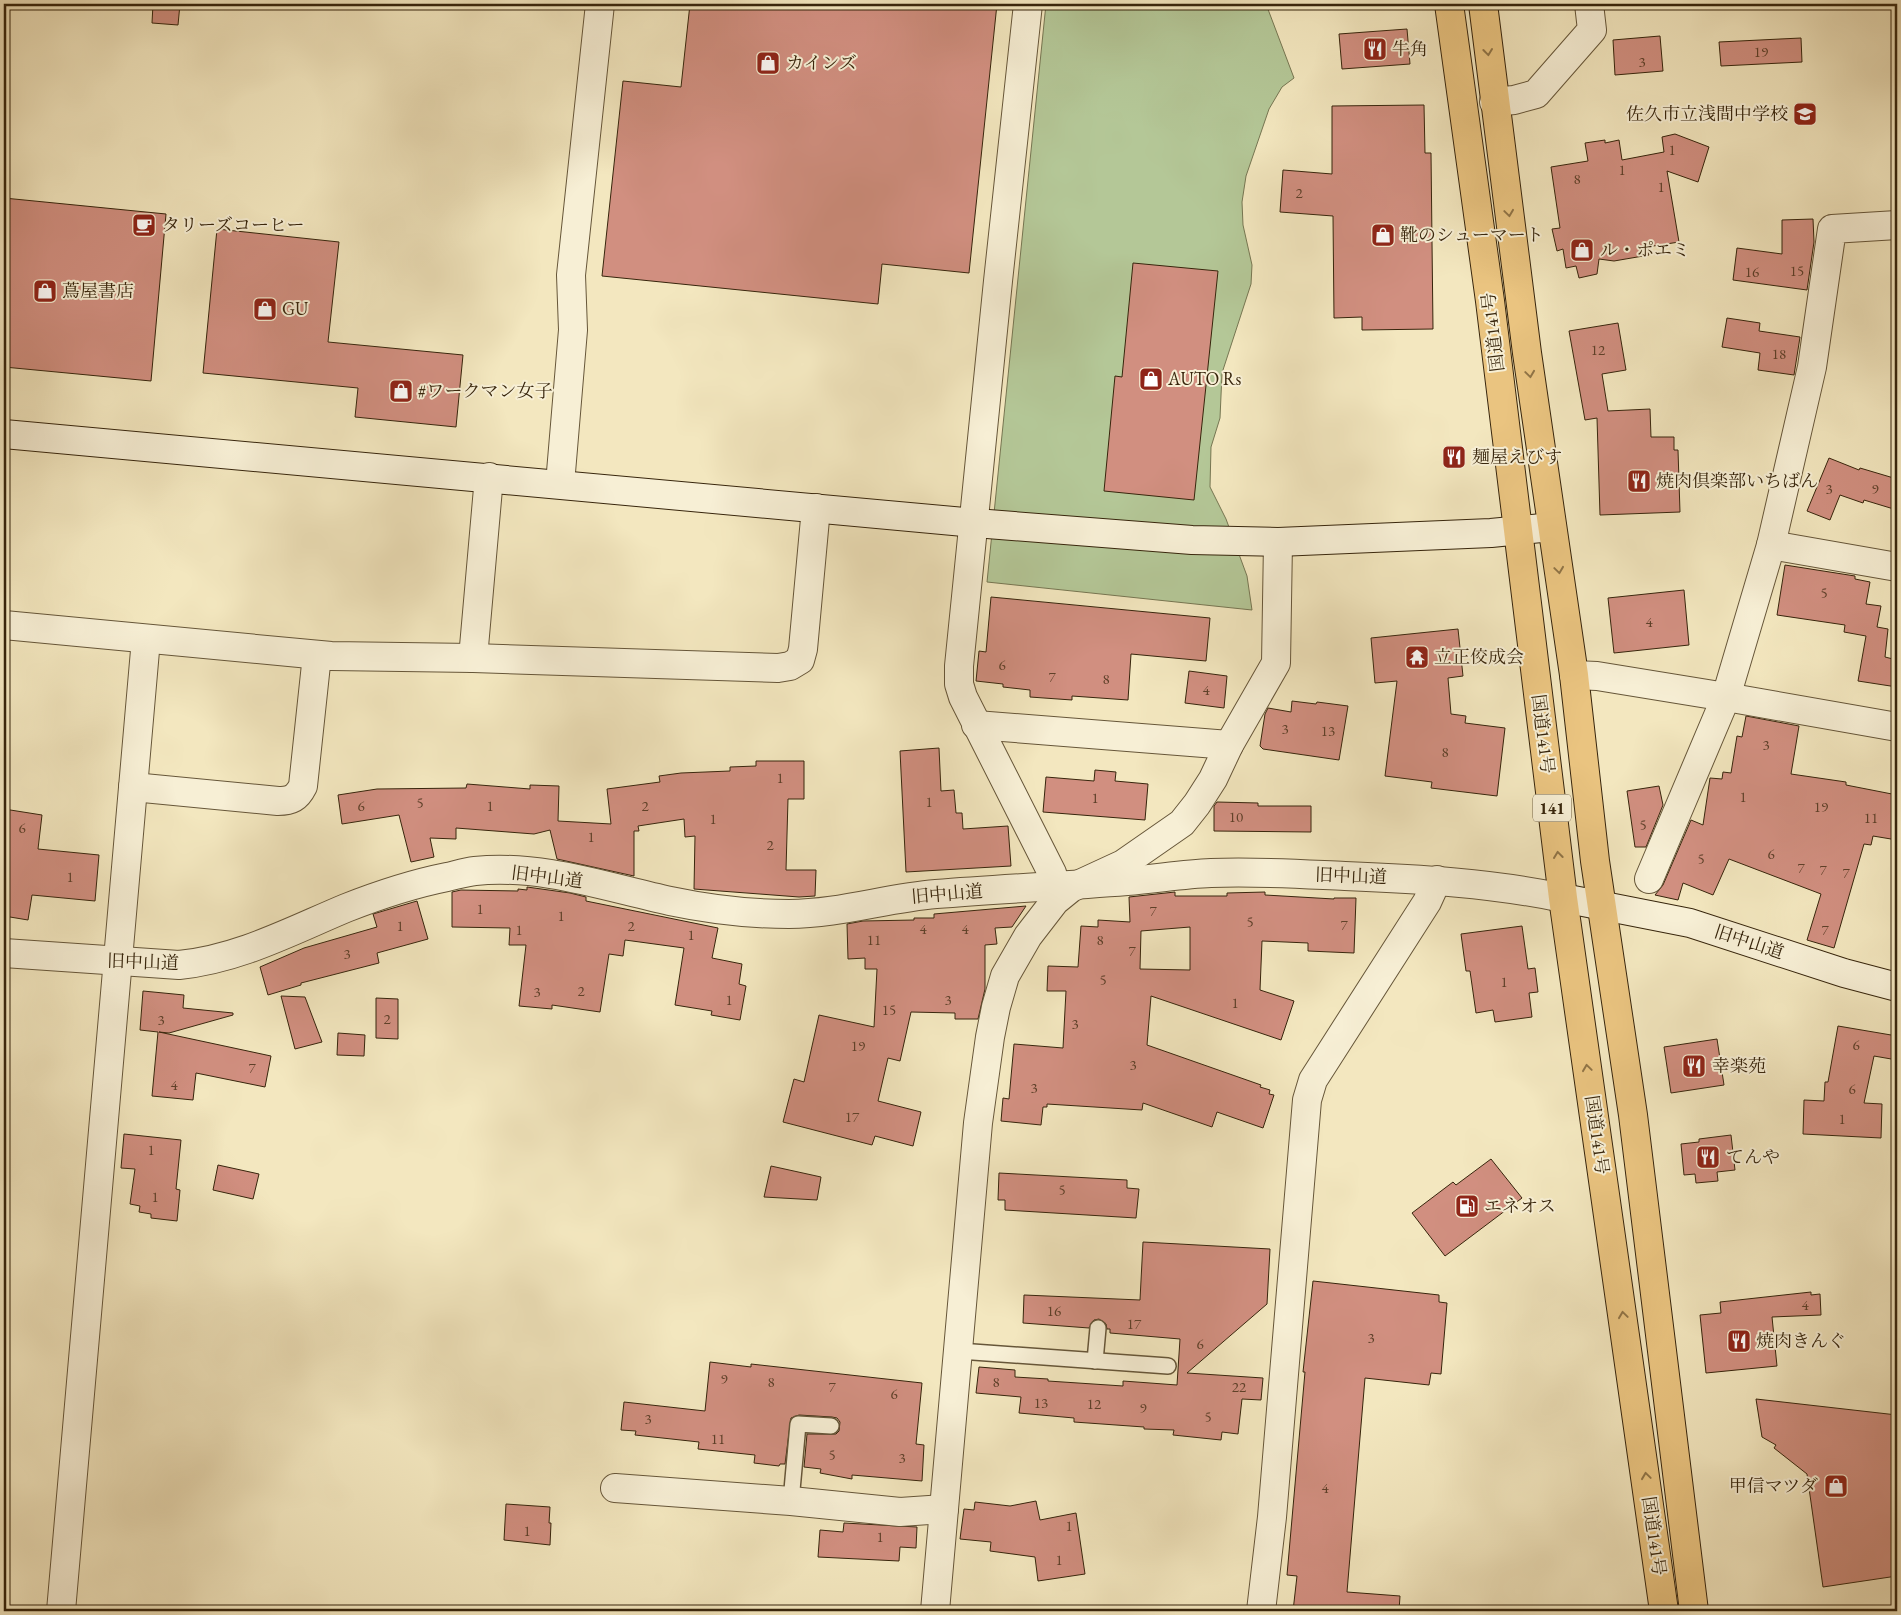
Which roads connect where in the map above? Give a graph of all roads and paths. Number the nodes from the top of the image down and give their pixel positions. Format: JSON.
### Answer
{"nodes":[{"id":1,"x":600,"y":4,"type":"edge"},
{"id":2,"x":1028,"y":4,"type":"edge"},
{"id":3,"x":1449,"y":4,"type":"edge"},
{"id":4,"x":1482,"y":4,"type":"edge"},
{"id":5,"x":1589,"y":4,"type":"edge"},
{"id":6,"x":1494,"y":102,"type":"junction"},
{"id":7,"x":1897,"y":226,"type":"edge"},
{"id":8,"x":4,"y":434,"type":"edge"},
{"id":9,"x":489,"y":477,"type":"junction"},
{"id":10,"x":560,"y":484,"type":"junction"},
{"id":11,"x":816,"y":508,"type":"junction"},
{"id":12,"x":975,"y":523,"type":"junction"},
{"id":13,"x":1552,"y":527,"type":"junction"},
{"id":14,"x":1517,"y":530,"type":"junction"},
{"id":15,"x":1278,"y":542,"type":"junction"},
{"id":16,"x":1771,"y":545,"type":"junction"},
{"id":17,"x":1897,"y":567,"type":"edge"},
{"id":18,"x":4,"y":626,"type":"edge"},
{"id":19,"x":146,"y":639,"type":"junction"},
{"id":20,"x":317,"y":655,"type":"junction"},
{"id":21,"x":473,"y":658,"type":"junction"},
{"id":22,"x":1574,"y":675,"type":"junction"},
{"id":23,"x":1726,"y":697,"type":"junction"},
{"id":24,"x":976,"y":725,"type":"junction"},
{"id":25,"x":1897,"y":727,"type":"edge"},
{"id":26,"x":1229,"y":746,"type":"junction"},
{"id":27,"x":133,"y":787,"type":"junction"},
{"id":28,"x":1649,"y":878,"type":"dead end"},
{"id":29,"x":1437,"y":880,"type":"junction"},
{"id":30,"x":1067,"y":885,"type":"junction"},
{"id":31,"x":1563,"y":898,"type":"junction"},
{"id":32,"x":1602,"y":905,"type":"junction"},
{"id":33,"x":4,"y":953,"type":"edge"},
{"id":34,"x":117,"y":962,"type":"junction"},
{"id":35,"x":1897,"y":987,"type":"edge"},
{"id":36,"x":1098,"y":1328,"type":"dead end"},
{"id":37,"x":959,"y":1351,"type":"junction"},
{"id":38,"x":1095,"y":1361,"type":"junction"},
{"id":39,"x":1168,"y":1366,"type":"dead end"},
{"id":40,"x":831,"y":1426,"type":"dead end"},
{"id":41,"x":615,"y":1488,"type":"dead end"},
{"id":42,"x":791,"y":1500,"type":"junction"},
{"id":43,"x":944,"y":1509,"type":"junction"},
{"id":44,"x":61,"y":1611,"type":"edge"},
{"id":45,"x":934,"y":1611,"type":"edge"},
{"id":46,"x":1261,"y":1611,"type":"edge"},
{"id":47,"x":1664,"y":1611,"type":"edge"},
{"id":48,"x":1694,"y":1611,"type":"edge"}],
"edges":[{"from":1,"to":10,"type":"street"},
{"from":2,"to":12,"type":"street"},
{"from":3,"to":14,"type":"highway","name":"国道141号","number":"141"},
{"from":4,"to":6,"type":"highway","name":"国道141号","number":"141","one_way":true},
{"from":5,"to":6,"type":"street"},
{"from":6,"to":13,"type":"highway","name":"国道141号","number":"141","one_way":true},
{"from":7,"to":16,"type":"street"},
{"from":8,"to":9,"type":"street"},
{"from":9,"to":10,"type":"street"},
{"from":9,"to":21,"type":"street"},
{"from":10,"to":11,"type":"street"},
{"from":11,"to":12,"type":"street"},
{"from":11,"to":21,"type":"street"},
{"from":12,"to":15,"type":"street"},
{"from":12,"to":24,"type":"street"},
{"from":13,"to":14,"type":"street"},
{"from":13,"to":22,"type":"highway","name":"国道141号","number":"141","one_way":true},
{"from":14,"to":15,"type":"street"},
{"from":31,"to":14,"type":"highway","name":"国道141号","number":"141","one_way":true},
{"from":15,"to":26,"type":"street"},
{"from":16,"to":17,"type":"street"},
{"from":16,"to":23,"type":"street"},
{"from":18,"to":19,"type":"street"},
{"from":19,"to":20,"type":"street"},
{"from":19,"to":27,"type":"street"},
{"from":20,"to":21,"type":"street"},
{"from":20,"to":27,"type":"street"},
{"from":22,"to":23,"type":"street"},
{"from":22,"to":32,"type":"highway","name":"国道141号","number":"141"},
{"from":23,"to":25,"type":"street"},
{"from":23,"to":28,"type":"street"},
{"from":24,"to":26,"type":"street"},
{"from":24,"to":30,"type":"street"},
{"from":26,"to":30,"type":"street"},
{"from":27,"to":34,"type":"street"},
{"from":29,"to":30,"type":"street","name":"旧中山道"},
{"from":29,"to":31,"type":"street","name":"旧中山道"},
{"from":29,"to":46,"type":"street"},
{"from":30,"to":34,"type":"street","name":"旧中山道"},
{"from":30,"to":37,"type":"street"},
{"from":31,"to":32,"type":"street","name":"旧中山道"},
{"from":47,"to":31,"type":"highway","name":"国道141号","number":"141","one_way":true},
{"from":32,"to":35,"type":"street","name":"旧中山道"},
{"from":32,"to":48,"type":"highway","name":"国道141号","number":"141"},
{"from":33,"to":34,"type":"street","name":"旧中山道"},
{"from":34,"to":44,"type":"street"},
{"from":36,"to":38,"type":"lane"},
{"from":37,"to":38,"type":"lane"},
{"from":37,"to":43,"type":"street"},
{"from":38,"to":39,"type":"lane"},
{"from":40,"to":42,"type":"lane"},
{"from":41,"to":42,"type":"street"},
{"from":42,"to":43,"type":"street"},
{"from":43,"to":45,"type":"street"}]}
